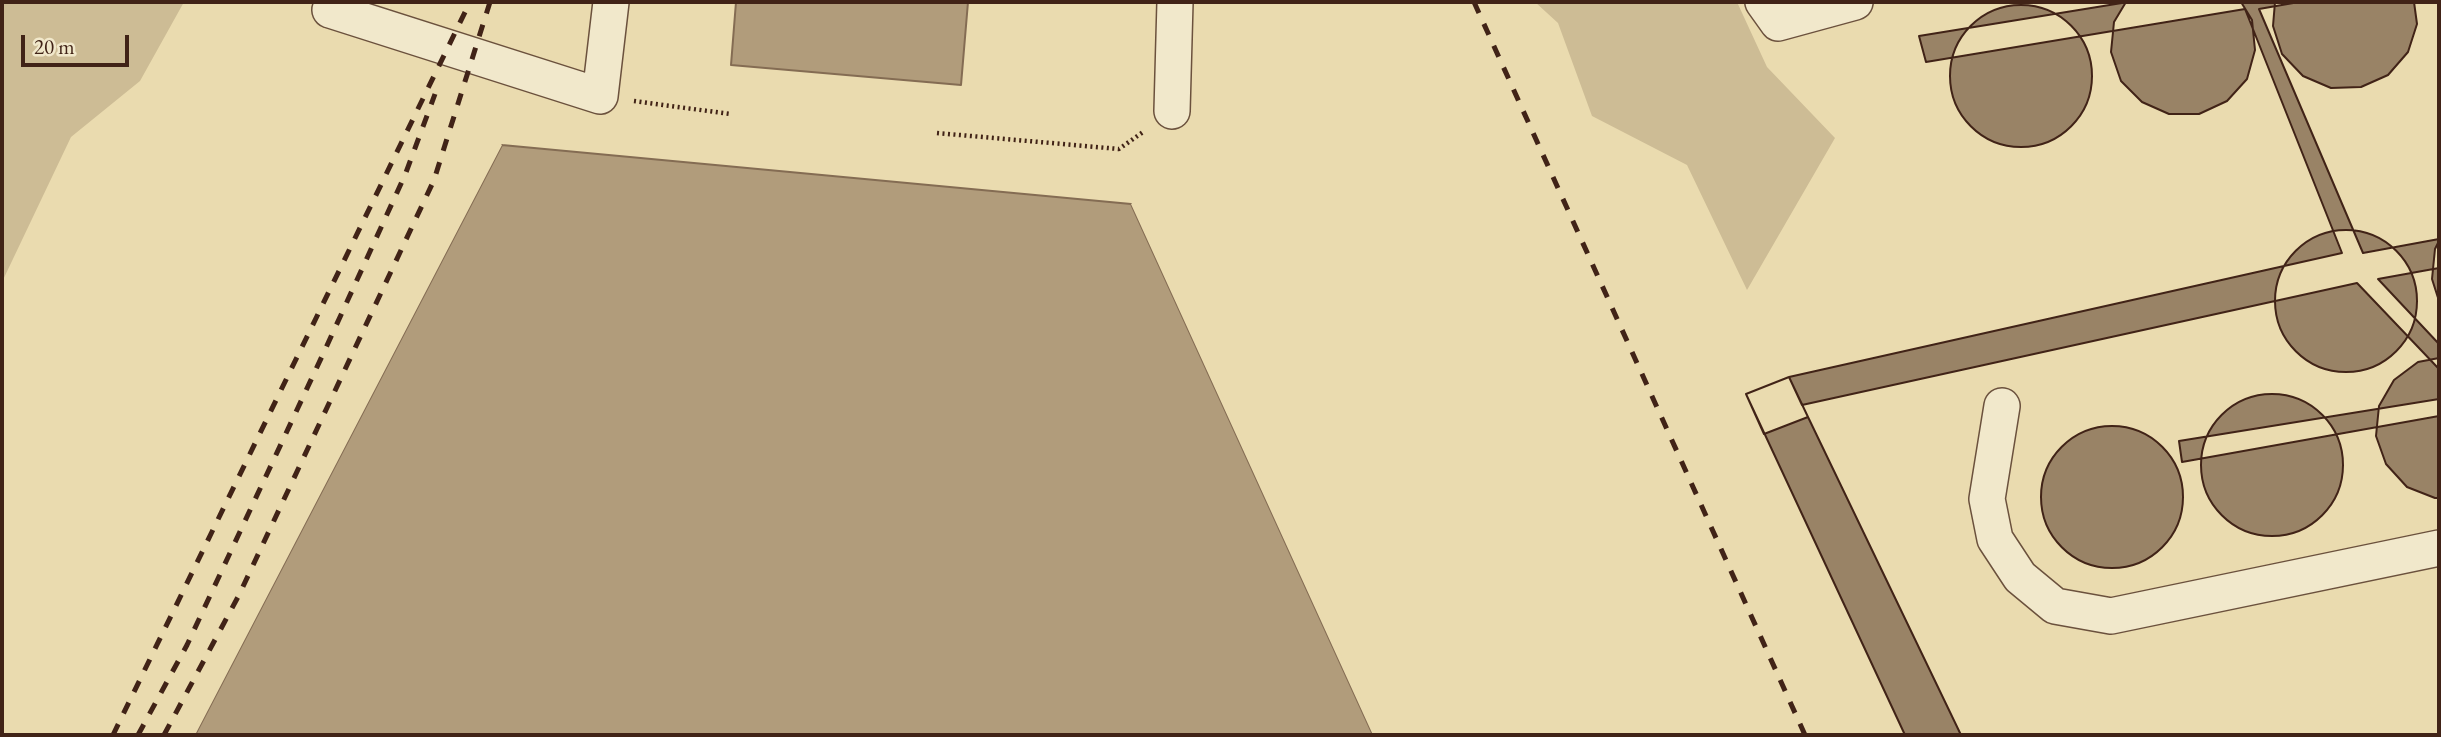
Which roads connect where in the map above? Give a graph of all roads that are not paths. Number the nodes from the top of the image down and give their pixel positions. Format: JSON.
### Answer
{"nodes":[{"id":1,"x":333,"y":2,"type":"edge"},
{"id":2,"x":611,"y":2,"type":"edge"},
{"id":3,"x":1175,"y":2,"type":"edge"},
{"id":4,"x":1763,"y":2,"type":"edge"},
{"id":5,"x":1855,"y":2,"type":"edge"},
{"id":6,"x":1172,"y":111,"type":"road end"},
{"id":7,"x":2002,"y":406,"type":"dead end"},
{"id":8,"x":2439,"y":548,"type":"edge"}],
"edges":[{"from":1,"to":2,"type":"lane"},
{"from":3,"to":6,"type":"lane"},
{"from":4,"to":5,"type":"lane"},
{"from":7,"to":8,"type":"lane"}]}
